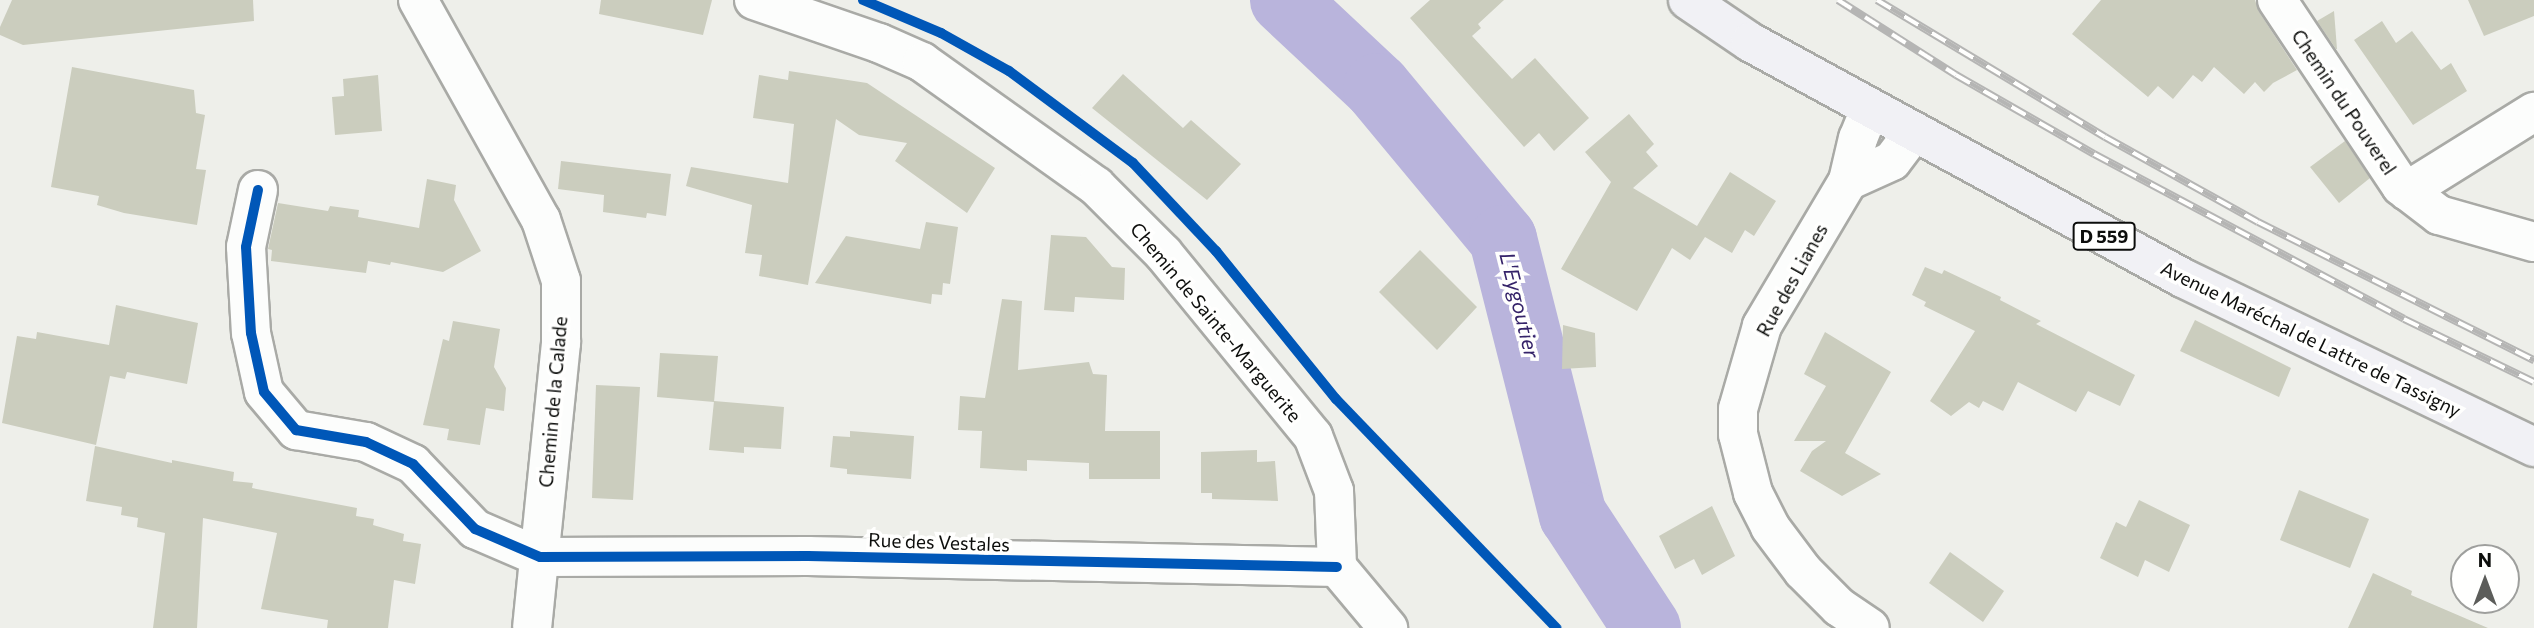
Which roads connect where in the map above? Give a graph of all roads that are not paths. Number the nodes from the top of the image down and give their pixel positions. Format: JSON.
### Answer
{"nodes":[{"id":1,"x":418,"y":0,"type":"edge"},
{"id":2,"x":754,"y":0,"type":"edge"},
{"id":3,"x":1688,"y":0,"type":"edge"},
{"id":4,"x":2277,"y":0,"type":"edge"},
{"id":5,"x":1870,"y":109,"type":"junction"},
{"id":6,"x":2534,"y":112,"type":"edge"},
{"id":7,"x":1913,"y":133,"type":"junction"},
{"id":8,"x":1848,"y":181,"type":"junction"},
{"id":9,"x":258,"y":190,"type":"dead end"},
{"id":10,"x":2407,"y":191,"type":"junction"},
{"id":11,"x":2534,"y":243,"type":"edge"},
{"id":12,"x":2534,"y":447,"type":"edge"},
{"id":13,"x":540,"y":557,"type":"junction"},
{"id":14,"x":1337,"y":567,"type":"junction"},
{"id":15,"x":532,"y":628,"type":"edge"},
{"id":16,"x":1388,"y":628,"type":"edge"},
{"id":17,"x":1870,"y":628,"type":"edge"}],
"edges":[{"from":1,"to":13,"type":"street","name":"Chemin de la Calade"},
{"from":2,"to":14,"type":"street","name":"Chemin de Sainte-Marguerite"},
{"from":3,"to":5,"type":"main road","name":"Avenue Maréchal de Lattre de Tassigny","number":"D 559"},
{"from":4,"to":10,"type":"street","name":"Chemin du Pouverel"},
{"from":5,"to":7,"type":"main road","name":"Avenue Maréchal de Lattre de Tassigny","number":"D 559"},
{"from":5,"to":8,"type":"street","name":"Rue des Lianes"},
{"from":6,"to":10,"type":"street"},
{"from":7,"to":8,"type":"street"},
{"from":7,"to":12,"type":"main road","name":"Avenue Maréchal de Lattre de Tassigny","number":"D 559"},
{"from":8,"to":17,"type":"street","name":"Rue des Lianes"},
{"from":9,"to":13,"type":"street"},
{"from":10,"to":11,"type":"street","name":"Chemin du Pouverel"},
{"from":13,"to":14,"type":"street","name":"Rue des Vestales"},
{"from":13,"to":15,"type":"street","name":"Chemin de la Calade"},
{"from":14,"to":16,"type":"street"}]}
